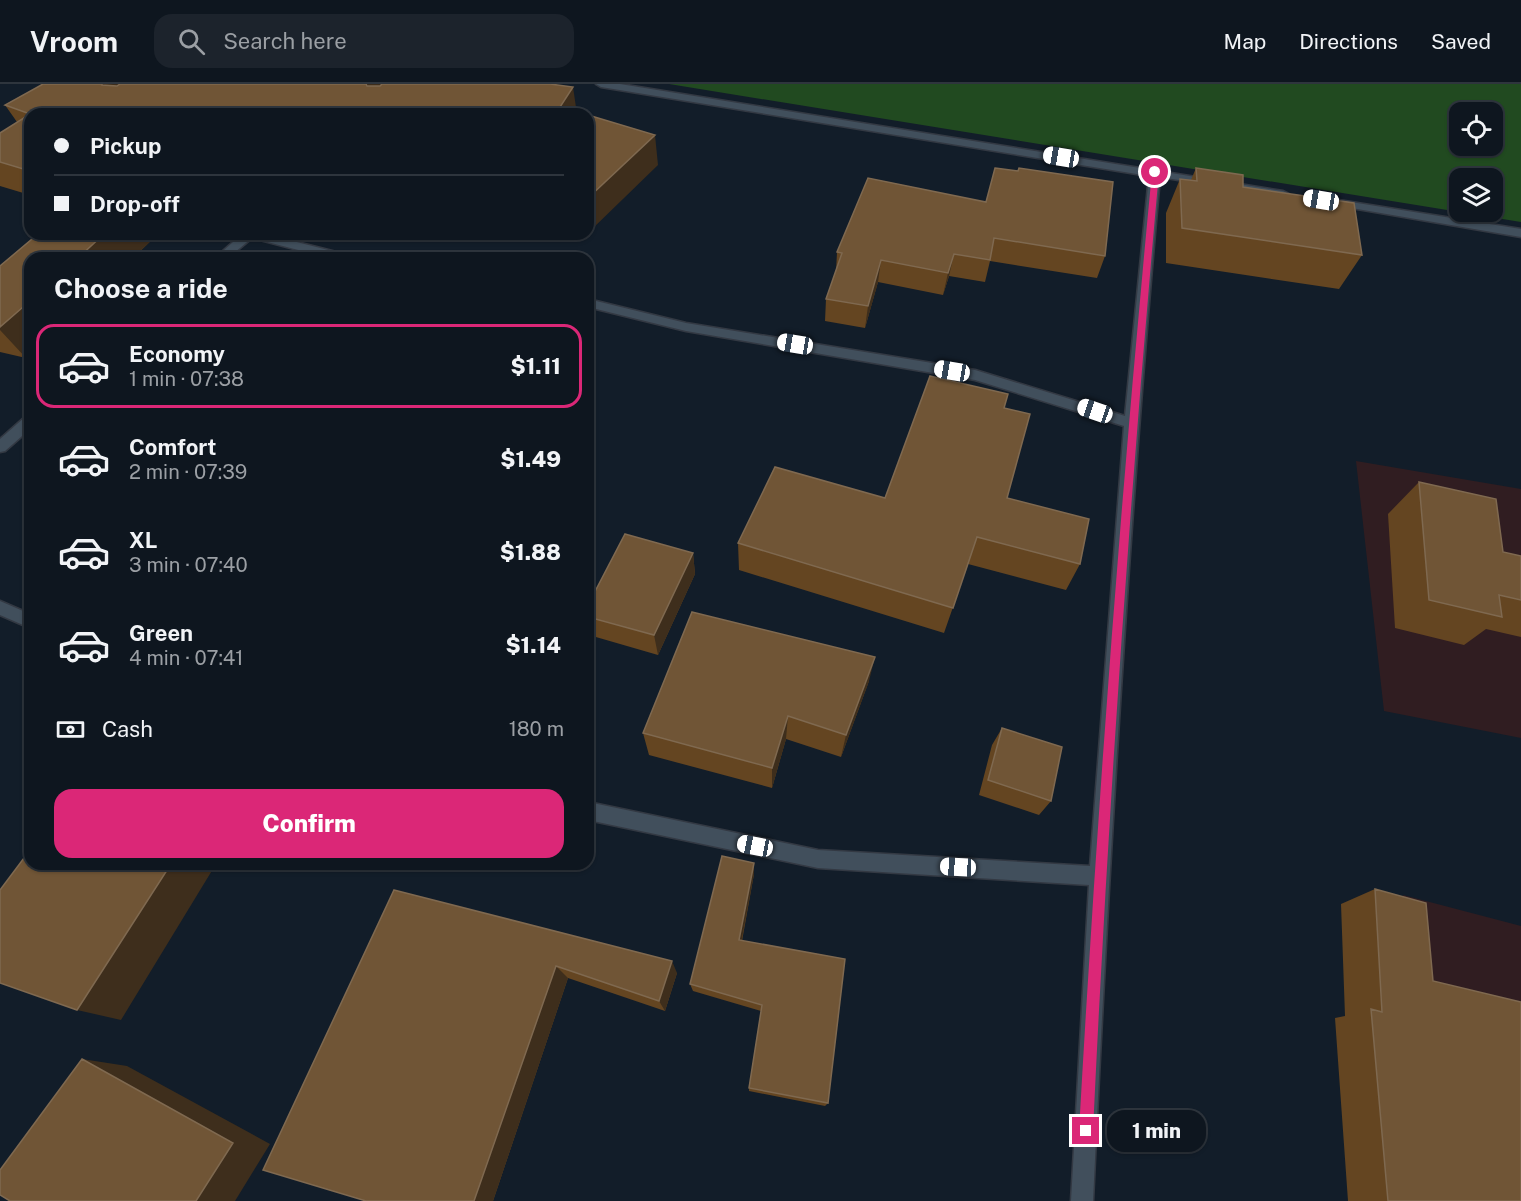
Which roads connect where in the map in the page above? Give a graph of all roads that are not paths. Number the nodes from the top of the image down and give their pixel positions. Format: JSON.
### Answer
{"nodes":[{"id":1,"x":601,"y":84,"type":"edge"},
{"id":2,"x":1155,"y":172,"type":"junction"},
{"id":3,"x":1297,"y":196,"type":"edge"},
{"id":4,"x":1321,"y":200,"type":"edge"},
{"id":5,"x":1521,"y":233,"type":"edge"},
{"id":6,"x":242,"y":240,"type":"edge"},
{"id":7,"x":274,"y":240,"type":"edge"},
{"id":8,"x":228,"y":252,"type":"edge"},
{"id":9,"x":320,"y":252,"type":"edge"},
{"id":10,"x":594,"y":304,"type":"edge"},
{"id":11,"x":1131,"y":423,"type":"junction"},
{"id":12,"x":24,"y":426,"type":"edge"},
{"id":13,"x":0,"y":447,"type":"edge"},
{"id":14,"x":0,"y":608,"type":"edge"},
{"id":15,"x":24,"y":618,"type":"edge"},
{"id":16,"x":594,"y":812,"type":"edge"},
{"id":17,"x":1099,"y":876,"type":"junction"},
{"id":18,"x":1082,"y":1201,"type":"edge"}],
"edges":[{"from":1,"to":2,"type":"street"},
{"from":2,"to":3,"type":"street"},
{"from":2,"to":11,"type":"street"},
{"from":4,"to":5,"type":"street"},
{"from":6,"to":8,"type":"street"},
{"from":7,"to":9,"type":"street"},
{"from":10,"to":11,"type":"street"},
{"from":11,"to":17,"type":"street"},
{"from":12,"to":13,"type":"street"},
{"from":14,"to":15,"type":"street"},
{"from":16,"to":17,"type":"street"},
{"from":17,"to":18,"type":"street"}]}
